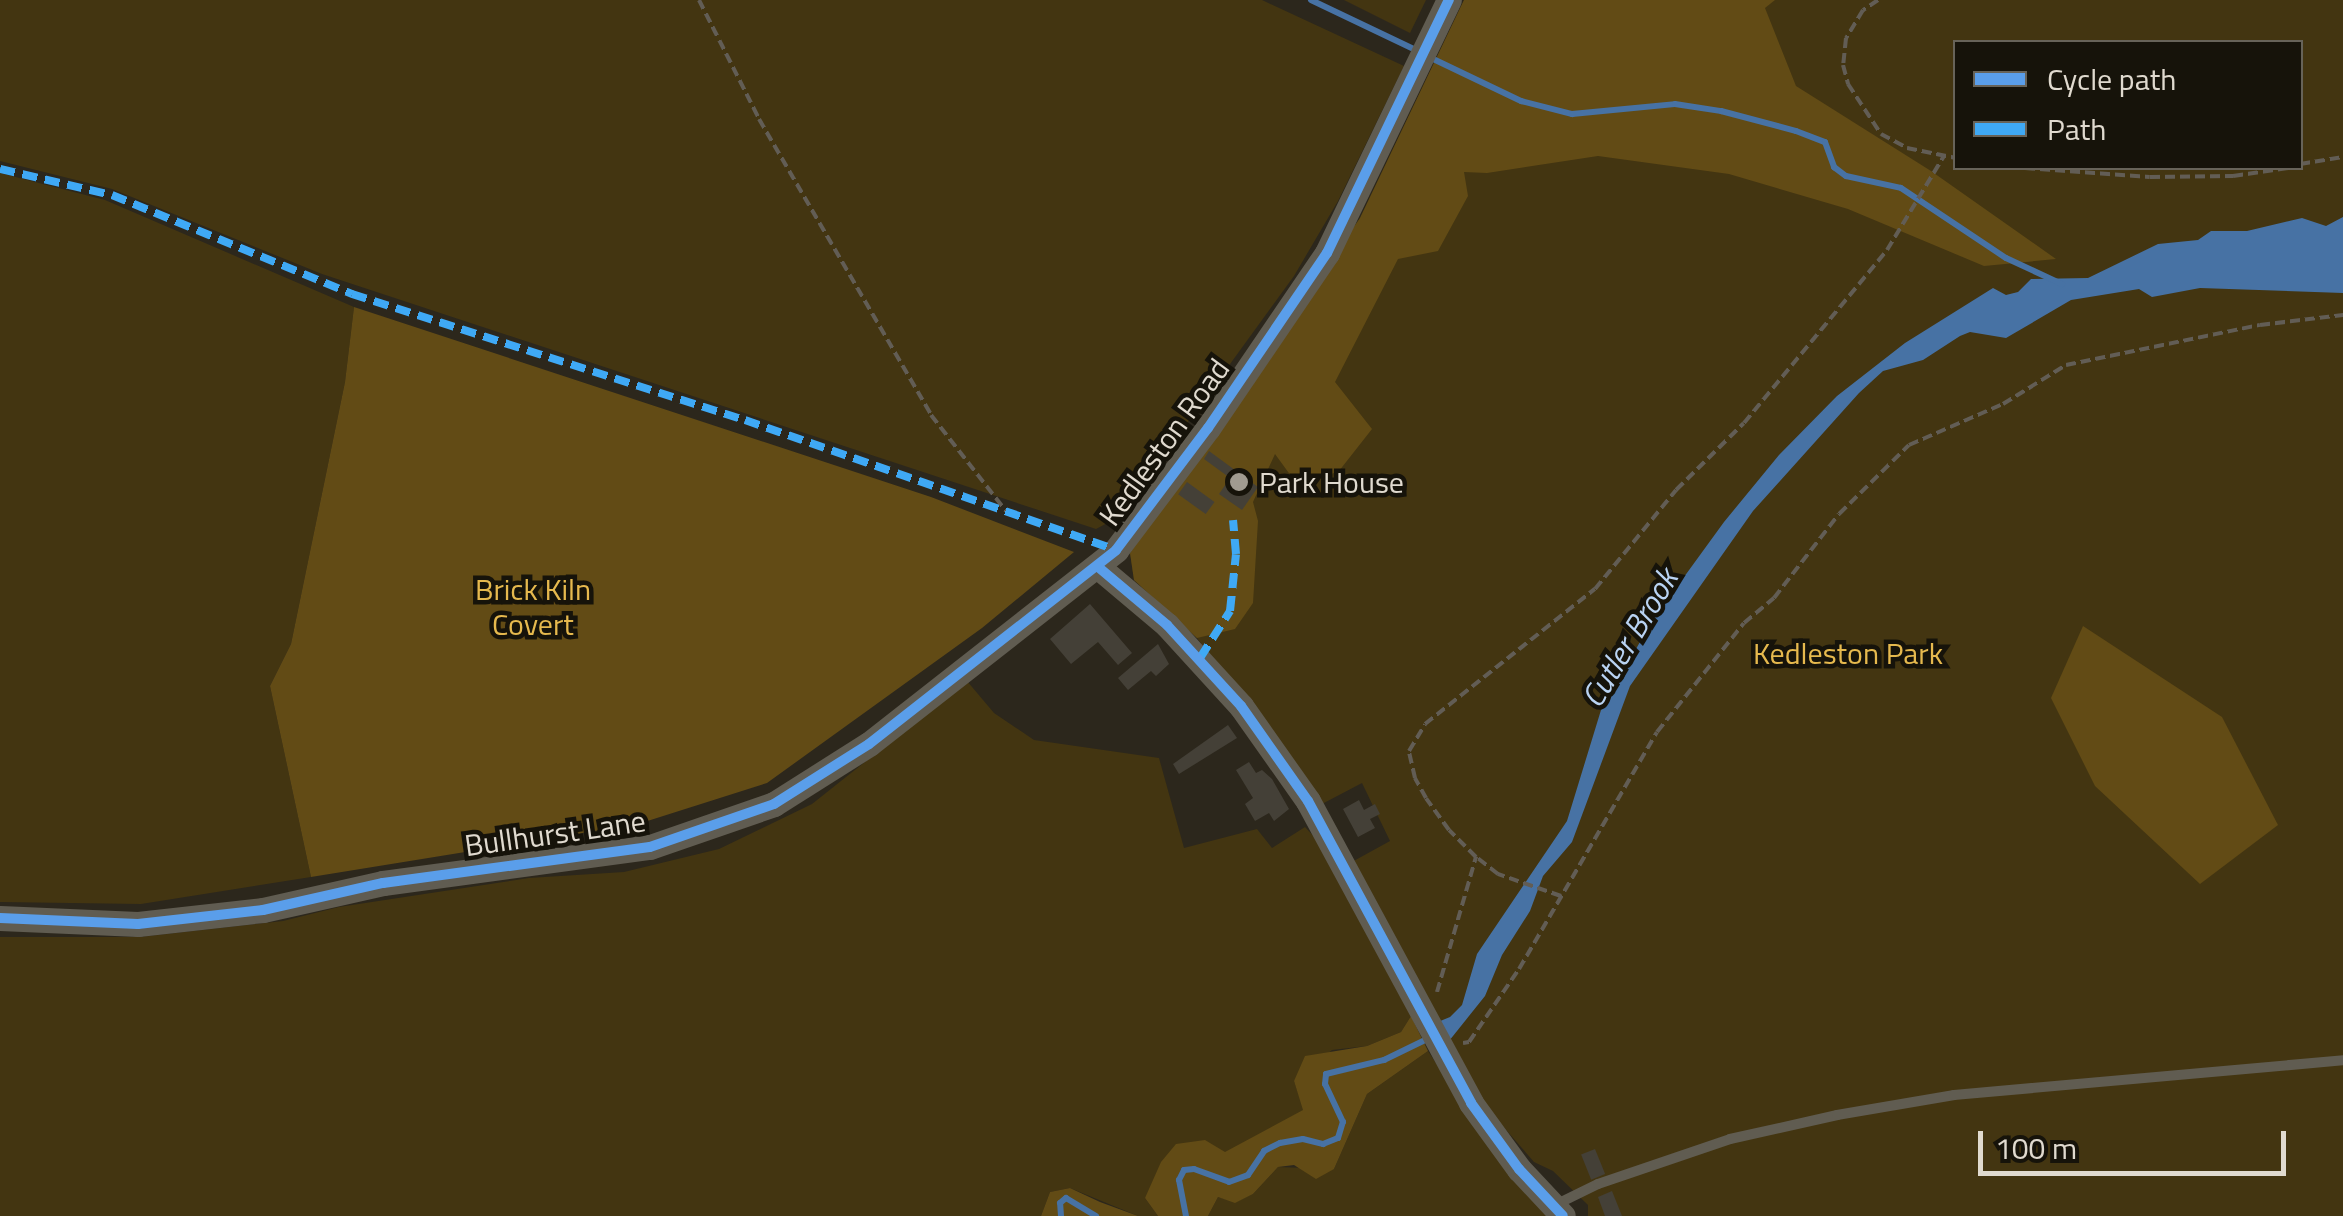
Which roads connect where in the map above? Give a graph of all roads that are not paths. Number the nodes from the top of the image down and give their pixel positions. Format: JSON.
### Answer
{"nodes":[{"id":1,"x":1449,"y":0,"type":"edge"},
{"id":2,"x":1097,"y":566,"type":"junction"},
{"id":3,"x":0,"y":918,"type":"edge"},
{"id":4,"x":2343,"y":1060,"type":"edge"},
{"id":5,"x":1558,"y":1211,"type":"edge"}],
"edges":[{"from":1,"to":2,"type":"street","name":"Kedleston Road"},
{"from":2,"to":3,"type":"street","name":"Bullhurst Lane"},
{"from":2,"to":5,"type":"street","name":"Kedleston Road"},
{"from":4,"to":5,"type":"lane"}]}
